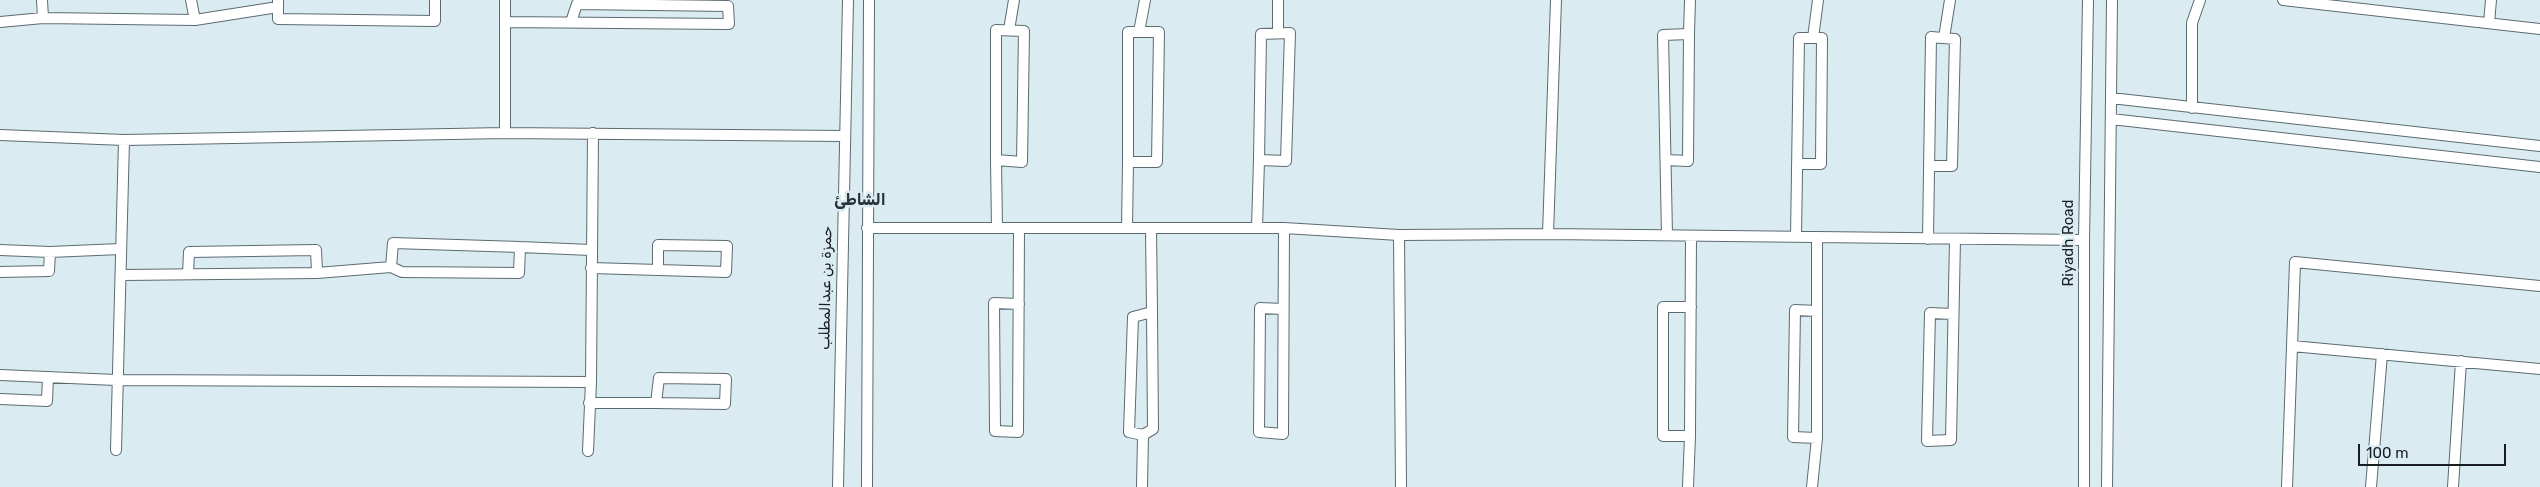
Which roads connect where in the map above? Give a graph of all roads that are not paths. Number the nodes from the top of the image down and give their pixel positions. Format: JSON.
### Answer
{"nodes":[{"id":1,"x":42,"y":0,"type":"edge"},
{"id":2,"x":191,"y":0,"type":"edge"},
{"id":3,"x":435,"y":0,"type":"edge"},
{"id":4,"x":505,"y":0,"type":"edge"},
{"id":5,"x":848,"y":0,"type":"edge"},
{"id":6,"x":869,"y":0,"type":"edge"},
{"id":7,"x":1014,"y":0,"type":"edge"},
{"id":8,"x":1145,"y":0,"type":"edge"},
{"id":9,"x":1278,"y":0,"type":"edge"},
{"id":10,"x":1556,"y":0,"type":"edge"},
{"id":11,"x":1690,"y":0,"type":"edge"},
{"id":12,"x":1818,"y":0,"type":"edge"},
{"id":13,"x":1950,"y":0,"type":"edge"},
{"id":14,"x":2088,"y":0,"type":"edge"},
{"id":15,"x":2112,"y":0,"type":"edge"},
{"id":16,"x":2200,"y":0,"type":"edge"},
{"id":17,"x":2284,"y":0,"type":"edge"},
{"id":18,"x":2492,"y":0,"type":"edge"},
{"id":19,"x":278,"y":3,"type":"edge"},
{"id":20,"x":43,"y":18,"type":"junction"},
{"id":21,"x":195,"y":20,"type":"junction"},
{"id":22,"x":0,"y":22,"type":"edge"},
{"id":23,"x":505,"y":22,"type":"junction"},
{"id":24,"x":572,"y":22,"type":"junction"},
{"id":25,"x":2489,"y":23,"type":"junction"},
{"id":26,"x":2540,"y":29,"type":"edge"},
{"id":27,"x":1009,"y":30,"type":"junction"},
{"id":28,"x":1139,"y":32,"type":"junction"},
{"id":29,"x":1278,"y":34,"type":"junction"},
{"id":30,"x":1689,"y":34,"type":"junction"},
{"id":31,"x":1813,"y":38,"type":"junction"},
{"id":32,"x":1944,"y":38,"type":"junction"},
{"id":33,"x":2111,"y":98,"type":"junction"},
{"id":34,"x":2192,"y":108,"type":"junction"},
{"id":35,"x":2111,"y":119,"type":"junction"},
{"id":36,"x":505,"y":133,"type":"junction"},
{"id":37,"x":593,"y":134,"type":"junction"},
{"id":38,"x":0,"y":135,"type":"edge"},
{"id":39,"x":844,"y":136,"type":"junction"},
{"id":40,"x":124,"y":140,"type":"junction"},
{"id":41,"x":2540,"y":146,"type":"edge"},
{"id":42,"x":996,"y":160,"type":"junction"},
{"id":43,"x":1259,"y":160,"type":"junction"},
{"id":44,"x":1666,"y":160,"type":"junction"},
{"id":45,"x":1128,"y":162,"type":"junction"},
{"id":46,"x":1797,"y":164,"type":"junction"},
{"id":47,"x":1930,"y":166,"type":"junction"},
{"id":48,"x":2540,"y":167,"type":"edge"},
{"id":49,"x":867,"y":228,"type":"junction"},
{"id":50,"x":997,"y":228,"type":"junction"},
{"id":51,"x":1019,"y":228,"type":"junction"},
{"id":52,"x":1127,"y":228,"type":"junction"},
{"id":53,"x":1151,"y":228,"type":"junction"},
{"id":54,"x":1258,"y":228,"type":"junction"},
{"id":55,"x":1284,"y":228,"type":"junction"},
{"id":56,"x":1548,"y":234,"type":"junction"},
{"id":57,"x":1399,"y":235,"type":"junction"},
{"id":58,"x":1667,"y":235,"type":"junction"},
{"id":59,"x":1691,"y":236,"type":"junction"},
{"id":60,"x":1796,"y":237,"type":"junction"},
{"id":61,"x":1817,"y":237,"type":"junction"},
{"id":62,"x":1928,"y":239,"type":"junction"},
{"id":63,"x":1955,"y":239,"type":"junction"},
{"id":64,"x":2084,"y":240,"type":"junction"},
{"id":65,"x":520,"y":247,"type":"junction"},
{"id":66,"x":0,"y":250,"type":"edge"},
{"id":67,"x":120,"y":250,"type":"junction"},
{"id":68,"x":591,"y":250,"type":"junction"},
{"id":69,"x":50,"y":252,"type":"junction"},
{"id":70,"x":391,"y":267,"type":"junction"},
{"id":71,"x":591,"y":268,"type":"junction"},
{"id":72,"x":658,"y":270,"type":"junction"},
{"id":73,"x":0,"y":272,"type":"edge"},
{"id":74,"x":317,"y":273,"type":"junction"},
{"id":75,"x":188,"y":274,"type":"junction"},
{"id":76,"x":122,"y":275,"type":"junction"},
{"id":77,"x":2540,"y":286,"type":"edge"},
{"id":78,"x":1019,"y":304,"type":"junction"},
{"id":79,"x":1691,"y":308,"type":"junction"},
{"id":80,"x":1284,"y":309,"type":"junction"},
{"id":81,"x":1817,"y":311,"type":"junction"},
{"id":82,"x":1152,"y":312,"type":"junction"},
{"id":83,"x":1953,"y":314,"type":"junction"},
{"id":84,"x":2292,"y":346,"type":"junction"},
{"id":85,"x":2382,"y":354,"type":"junction"},
{"id":86,"x":2461,"y":361,"type":"junction"},
{"id":87,"x":2540,"y":369,"type":"edge"},
{"id":88,"x":0,"y":375,"type":"edge"},
{"id":89,"x":48,"y":377,"type":"junction"},
{"id":90,"x":116,"y":380,"type":"junction"},
{"id":91,"x":592,"y":382,"type":"junction"},
{"id":92,"x":0,"y":399,"type":"edge"},
{"id":93,"x":589,"y":403,"type":"junction"},
{"id":94,"x":656,"y":404,"type":"junction"},
{"id":95,"x":1143,"y":436,"type":"junction"},
{"id":96,"x":1690,"y":436,"type":"junction"},
{"id":97,"x":1817,"y":438,"type":"junction"},
{"id":98,"x":116,"y":450,"type":"dead end"},
{"id":99,"x":588,"y":451,"type":"dead end"},
{"id":100,"x":838,"y":487,"type":"edge"},
{"id":101,"x":867,"y":487,"type":"edge"},
{"id":102,"x":1142,"y":487,"type":"edge"},
{"id":103,"x":1401,"y":487,"type":"edge"},
{"id":104,"x":1688,"y":487,"type":"edge"},
{"id":105,"x":1812,"y":487,"type":"edge"},
{"id":106,"x":2084,"y":487,"type":"edge"},
{"id":107,"x":2107,"y":487,"type":"edge"},
{"id":108,"x":2287,"y":487,"type":"edge"},
{"id":109,"x":2371,"y":487,"type":"edge"},
{"id":110,"x":2453,"y":487,"type":"edge"}],
"edges":[{"from":1,"to":20,"type":"street"},
{"from":2,"to":21,"type":"street"},
{"from":3,"to":19,"type":"street"},
{"from":4,"to":23,"type":"street"},
{"from":5,"to":39,"type":"street","name":"حمزة بن عبدالمطلب"},
{"from":6,"to":49,"type":"street"},
{"from":7,"to":27,"type":"street"},
{"from":8,"to":28,"type":"street"},
{"from":9,"to":29,"type":"street"},
{"from":10,"to":56,"type":"street"},
{"from":11,"to":30,"type":"street"},
{"from":12,"to":31,"type":"street"},
{"from":13,"to":32,"type":"street"},
{"from":14,"to":64,"type":"street","name":"Riyadh Road"},
{"from":15,"to":33,"type":"street"},
{"from":16,"to":34,"type":"street"},
{"from":17,"to":25,"type":"street"},
{"from":18,"to":25,"type":"street"},
{"from":19,"to":21,"type":"street"},
{"from":20,"to":21,"type":"street"},
{"from":20,"to":22,"type":"street"},
{"from":23,"to":24,"type":"street"},
{"from":23,"to":36,"type":"street"},
{"from":24,"to":24,"type":"street"},
{"from":25,"to":26,"type":"street"},
{"from":27,"to":42,"type":"street"},
{"from":27,"to":42,"type":"street"},
{"from":28,"to":45,"type":"street"},
{"from":28,"to":45,"type":"street"},
{"from":29,"to":43,"type":"street"},
{"from":29,"to":43,"type":"street"},
{"from":30,"to":44,"type":"street"},
{"from":30,"to":44,"type":"street"},
{"from":31,"to":46,"type":"street"},
{"from":31,"to":46,"type":"street"},
{"from":32,"to":47,"type":"street"},
{"from":32,"to":47,"type":"street"},
{"from":33,"to":34,"type":"street"},
{"from":33,"to":35,"type":"street"},
{"from":34,"to":41,"type":"street"},
{"from":35,"to":48,"type":"street"},
{"from":35,"to":107,"type":"street"},
{"from":36,"to":37,"type":"street"},
{"from":36,"to":40,"type":"street"},
{"from":37,"to":39,"type":"street"},
{"from":37,"to":68,"type":"street"},
{"from":38,"to":40,"type":"street"},
{"from":39,"to":100,"type":"street","name":"حمزة بن عبدالمطلب"},
{"from":40,"to":67,"type":"street"},
{"from":42,"to":50,"type":"street"},
{"from":43,"to":54,"type":"street"},
{"from":44,"to":58,"type":"street"},
{"from":45,"to":52,"type":"street"},
{"from":46,"to":60,"type":"street"},
{"from":47,"to":62,"type":"street"},
{"from":49,"to":50,"type":"street"},
{"from":49,"to":101,"type":"street"},
{"from":50,"to":51,"type":"street"},
{"from":51,"to":52,"type":"street"},
{"from":51,"to":78,"type":"street"},
{"from":52,"to":53,"type":"street"},
{"from":53,"to":54,"type":"street"},
{"from":53,"to":82,"type":"street"},
{"from":54,"to":55,"type":"street"},
{"from":55,"to":57,"type":"street"},
{"from":55,"to":80,"type":"street"},
{"from":56,"to":57,"type":"street"},
{"from":56,"to":58,"type":"street"},
{"from":57,"to":103,"type":"street"},
{"from":58,"to":59,"type":"street"},
{"from":59,"to":60,"type":"street"},
{"from":59,"to":79,"type":"street"},
{"from":60,"to":61,"type":"street"},
{"from":61,"to":62,"type":"street"},
{"from":61,"to":81,"type":"street"},
{"from":62,"to":63,"type":"street"},
{"from":63,"to":64,"type":"street"},
{"from":63,"to":83,"type":"street"},
{"from":64,"to":106,"type":"street","name":"Riyadh Road"},
{"from":65,"to":68,"type":"street"},
{"from":65,"to":70,"type":"street"},
{"from":65,"to":70,"type":"street"},
{"from":66,"to":69,"type":"street"},
{"from":67,"to":69,"type":"street"},
{"from":67,"to":76,"type":"street"},
{"from":68,"to":71,"type":"street"},
{"from":69,"to":73,"type":"street"},
{"from":70,"to":74,"type":"street"},
{"from":71,"to":72,"type":"street"},
{"from":71,"to":91,"type":"street"},
{"from":72,"to":72,"type":"street"},
{"from":74,"to":75,"type":"street"},
{"from":74,"to":75,"type":"street"},
{"from":75,"to":76,"type":"street"},
{"from":76,"to":90,"type":"street"},
{"from":77,"to":84,"type":"street"},
{"from":78,"to":78,"type":"street"},
{"from":79,"to":96,"type":"street"},
{"from":79,"to":96,"type":"street"},
{"from":80,"to":80,"type":"street"},
{"from":81,"to":97,"type":"street"},
{"from":81,"to":97,"type":"street"},
{"from":82,"to":95,"type":"street"},
{"from":82,"to":95,"type":"street"},
{"from":83,"to":83,"type":"street"},
{"from":84,"to":85,"type":"street"},
{"from":84,"to":108,"type":"street"},
{"from":85,"to":86,"type":"street"},
{"from":85,"to":109,"type":"street"},
{"from":86,"to":87,"type":"street"},
{"from":86,"to":110,"type":"street"},
{"from":88,"to":89,"type":"street"},
{"from":89,"to":90,"type":"street"},
{"from":89,"to":92,"type":"street"},
{"from":90,"to":91,"type":"street"},
{"from":90,"to":98,"type":"street"},
{"from":91,"to":93,"type":"street"},
{"from":93,"to":94,"type":"street"},
{"from":93,"to":99,"type":"street"},
{"from":94,"to":94,"type":"street"},
{"from":95,"to":102,"type":"street"},
{"from":96,"to":104,"type":"street"},
{"from":97,"to":105,"type":"street"}]}
